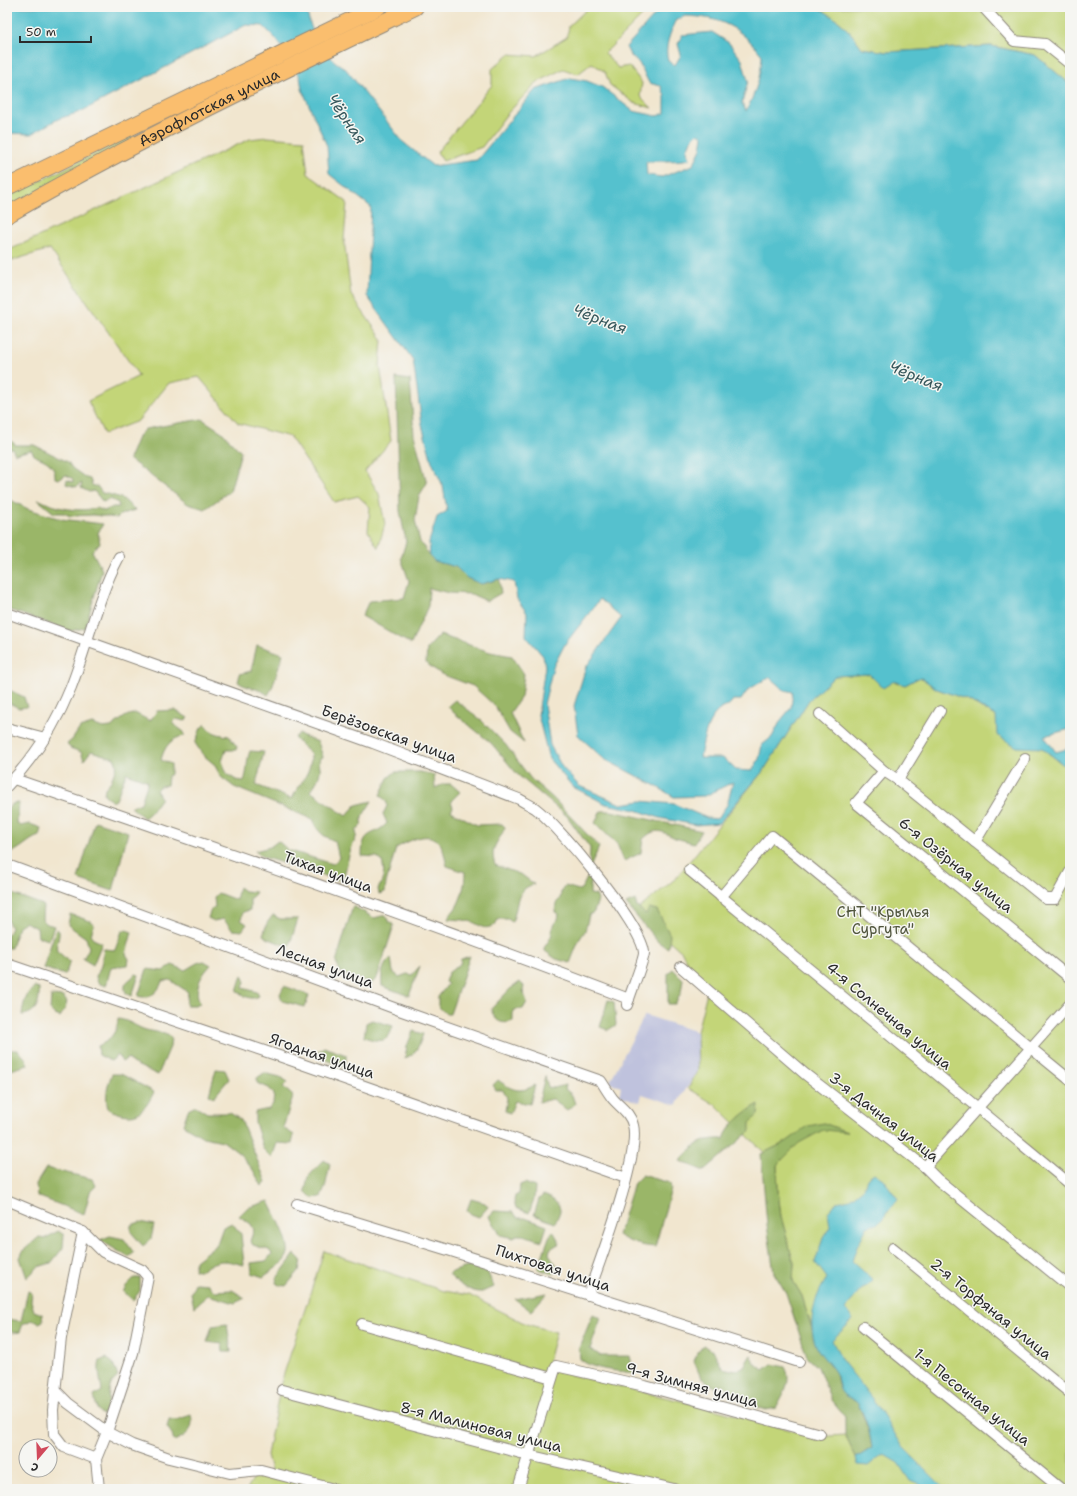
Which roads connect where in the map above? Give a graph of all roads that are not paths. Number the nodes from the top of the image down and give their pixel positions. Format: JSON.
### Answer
{"nodes":[{"id":1,"x":378,"y":7,"type":"edge"},
{"id":2,"x":415,"y":7,"type":"edge"},
{"id":3,"x":983,"y":7,"type":"edge"},
{"id":4,"x":1070,"y":64,"type":"edge"},
{"id":5,"x":7,"y":187,"type":"edge"},
{"id":6,"x":7,"y":215,"type":"edge"},
{"id":7,"x":119,"y":557,"type":"dead end"},
{"id":8,"x":7,"y":614,"type":"edge"},
{"id":9,"x":86,"y":641,"type":"junction"},
{"id":10,"x":940,"y":712,"type":"dead end"},
{"id":11,"x":820,"y":714,"type":"dead end"},
{"id":12,"x":7,"y":728,"type":"edge"},
{"id":13,"x":45,"y":738,"type":"junction"},
{"id":14,"x":1025,"y":759,"type":"dead end"},
{"id":15,"x":884,"y":771,"type":"junction"},
{"id":16,"x":898,"y":780,"type":"junction"},
{"id":17,"x":10,"y":783,"type":"edge"},
{"id":18,"x":975,"y":842,"type":"junction"},
{"id":19,"x":7,"y":865,"type":"edge"},
{"id":20,"x":690,"y":870,"type":"dead end"},
{"id":21,"x":1070,"y":872,"type":"edge"},
{"id":22,"x":721,"y":897,"type":"junction"},
{"id":23,"x":7,"y":964,"type":"edge"},
{"id":24,"x":681,"y":967,"type":"dead end"},
{"id":25,"x":1070,"y":978,"type":"edge"},
{"id":26,"x":628,"y":1002,"type":"joint"},
{"id":27,"x":1070,"y":1004,"type":"edge"},
{"id":28,"x":1032,"y":1048,"type":"junction"},
{"id":29,"x":1070,"y":1080,"type":"edge"},
{"id":30,"x":977,"y":1109,"type":"junction"},
{"id":31,"x":925,"y":1166,"type":"junction"},
{"id":32,"x":626,"y":1178,"type":"junction"},
{"id":33,"x":1070,"y":1184,"type":"edge"},
{"id":34,"x":7,"y":1200,"type":"edge"},
{"id":35,"x":297,"y":1204,"type":"dead end"},
{"id":36,"x":83,"y":1232,"type":"junction"},
{"id":37,"x":893,"y":1248,"type":"dead end"},
{"id":38,"x":1070,"y":1287,"type":"edge"},
{"id":39,"x":588,"y":1295,"type":"junction"},
{"id":40,"x":362,"y":1324,"type":"dead end"},
{"id":41,"x":863,"y":1327,"type":"dead end"},
{"id":42,"x":799,"y":1362,"type":"dead end"},
{"id":43,"x":552,"y":1378,"type":"junction"},
{"id":44,"x":55,"y":1390,"type":"junction"},
{"id":45,"x":282,"y":1390,"type":"dead end"},
{"id":46,"x":1070,"y":1393,"type":"edge"},
{"id":47,"x":107,"y":1432,"type":"junction"},
{"id":48,"x":820,"y":1434,"type":"dead end"},
{"id":49,"x":528,"y":1455,"type":"junction"},
{"id":50,"x":96,"y":1460,"type":"junction"},
{"id":51,"x":99,"y":1489,"type":"edge"},
{"id":52,"x":334,"y":1489,"type":"edge"},
{"id":53,"x":518,"y":1489,"type":"edge"},
{"id":54,"x":674,"y":1489,"type":"edge"},
{"id":55,"x":1061,"y":1489,"type":"edge"}],
"edges":[{"from":1,"to":5,"type":"main road","name":"Аэрофлотская улица"},
{"from":2,"to":6,"type":"main road","name":"Аэрофлотская улица"},
{"from":3,"to":4,"type":"street"},
{"from":7,"to":9,"type":"street"},
{"from":8,"to":9,"type":"street","name":"Берёзовская улица"},
{"from":9,"to":13,"type":"street"},
{"from":9,"to":26,"type":"street","name":"Берёзовская улица"},
{"from":10,"to":16,"type":"street"},
{"from":11,"to":15,"type":"street"},
{"from":12,"to":13,"type":"street"},
{"from":13,"to":17,"type":"street"},
{"from":14,"to":18,"type":"street"},
{"from":15,"to":16,"type":"street"},
{"from":15,"to":25,"type":"street","name":"6-я Озёрная улица"},
{"from":16,"to":18,"type":"street"},
{"from":17,"to":26,"type":"street","name":"Тихая улица"},
{"from":18,"to":21,"type":"street"},
{"from":19,"to":32,"type":"street","name":"Лесная улица"},
{"from":20,"to":22,"type":"street","name":"4-я Солнечная улица"},
{"from":22,"to":28,"type":"street"},
{"from":22,"to":30,"type":"street","name":"4-я Солнечная улица"},
{"from":23,"to":32,"type":"street","name":"Ягодная улица"},
{"from":24,"to":31,"type":"street","name":"3-я Дачная улица"},
{"from":27,"to":28,"type":"street"},
{"from":28,"to":29,"type":"street"},
{"from":28,"to":30,"type":"street"},
{"from":30,"to":31,"type":"street"},
{"from":30,"to":33,"type":"street","name":"4-я Солнечная улица"},
{"from":31,"to":38,"type":"street","name":"3-я Дачная улица"},
{"from":32,"to":39,"type":"street","name":"Лесная улица"},
{"from":34,"to":36,"type":"street"},
{"from":35,"to":39,"type":"street","name":"Пихтовая улица"},
{"from":36,"to":44,"type":"street"},
{"from":36,"to":47,"type":"street"},
{"from":37,"to":46,"type":"street","name":"2-я Торфяная улица"},
{"from":39,"to":42,"type":"street","name":"Пихтовая улица"},
{"from":40,"to":43,"type":"street"},
{"from":41,"to":55,"type":"street","name":"1-я Песочная улица"},
{"from":43,"to":48,"type":"street","name":"9-я Зимняя улица"},
{"from":43,"to":49,"type":"street"},
{"from":44,"to":47,"type":"street"},
{"from":44,"to":50,"type":"street"},
{"from":45,"to":49,"type":"street","name":"8-я Малиновая улица"},
{"from":47,"to":50,"type":"street"},
{"from":47,"to":52,"type":"street"},
{"from":49,"to":53,"type":"street"},
{"from":49,"to":54,"type":"street","name":"8-я Малиновая улица"},
{"from":50,"to":51,"type":"street"}]}
